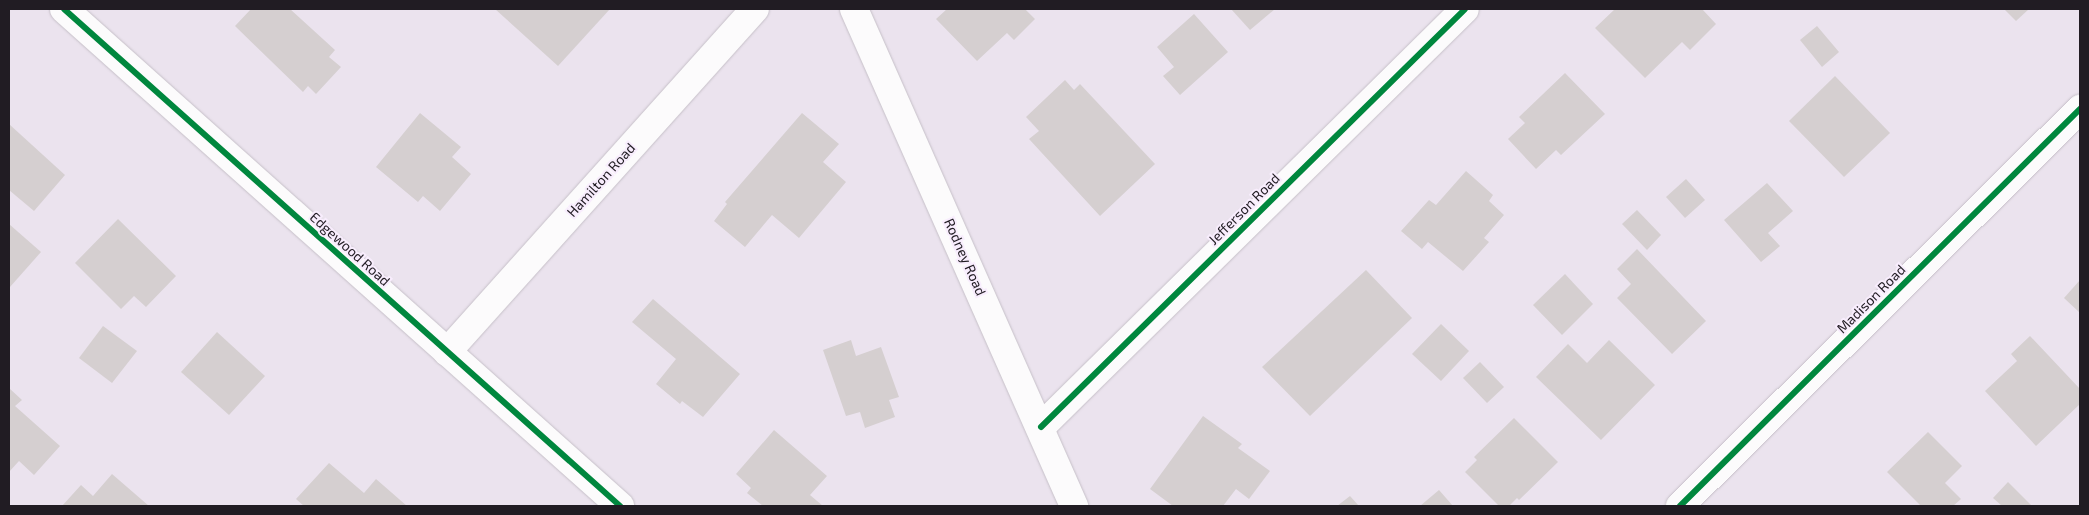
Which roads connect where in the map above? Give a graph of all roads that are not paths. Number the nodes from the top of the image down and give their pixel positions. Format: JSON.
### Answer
{"nodes":[{"id":1,"x":64,"y":9,"type":"edge"},
{"id":2,"x":755,"y":9,"type":"edge"},
{"id":3,"x":854,"y":9,"type":"edge"},
{"id":4,"x":1465,"y":9,"type":"edge"},
{"id":5,"x":2080,"y":109,"type":"edge"},
{"id":6,"x":447,"y":352,"type":"junction"},
{"id":7,"x":1041,"y":427,"type":"junction"},
{"id":8,"x":620,"y":506,"type":"edge"},
{"id":9,"x":1074,"y":506,"type":"edge"},
{"id":10,"x":1680,"y":506,"type":"edge"}],
"edges":[{"from":1,"to":6,"type":"street","name":"Edgewood Road"},
{"from":2,"to":6,"type":"street","name":"Hamilton Road"},
{"from":3,"to":7,"type":"street","name":"Rodney Road"},
{"from":4,"to":7,"type":"street","name":"Jefferson Road"},
{"from":5,"to":10,"type":"street","name":"Madison Road"},
{"from":6,"to":8,"type":"street","name":"Edgewood Road"},
{"from":7,"to":9,"type":"street","name":"Rodney Road"}]}
